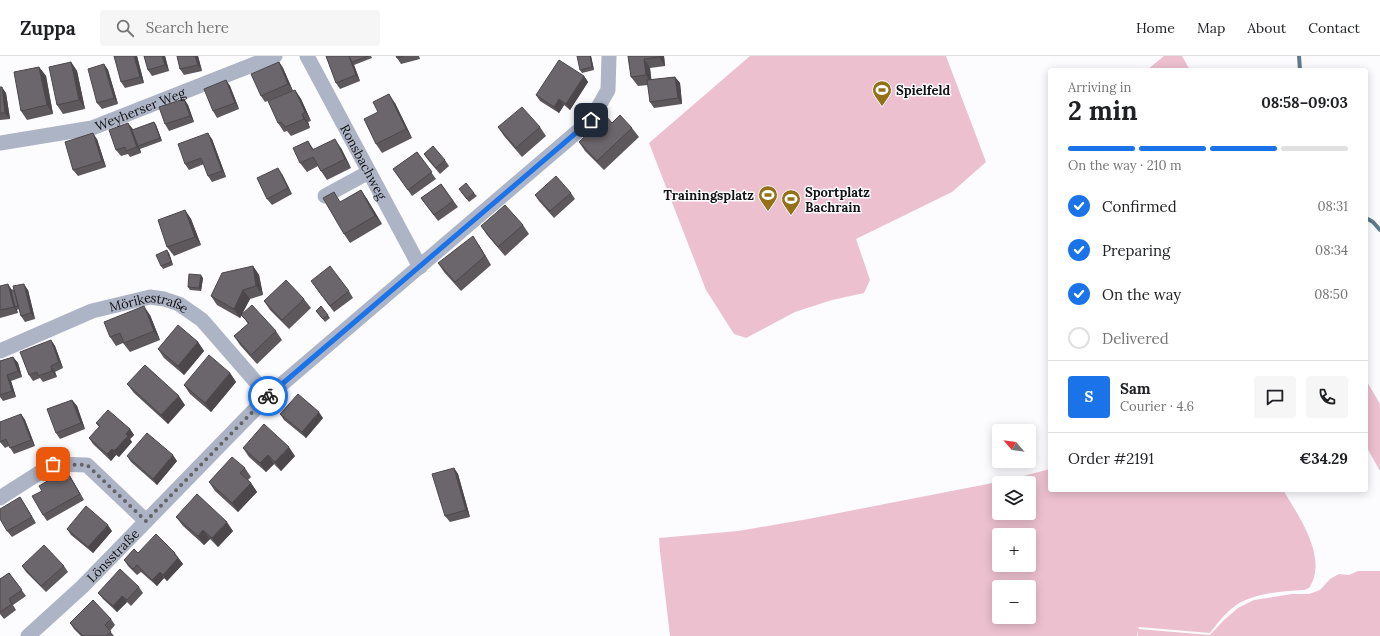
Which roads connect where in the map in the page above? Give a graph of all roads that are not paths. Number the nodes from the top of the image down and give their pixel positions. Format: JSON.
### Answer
{"nodes":[{"id":1,"x":275,"y":56,"type":"edge"},
{"id":2,"x":308,"y":56,"type":"edge"},
{"id":3,"x":609,"y":56,"type":"edge"},
{"id":4,"x":0,"y":143,"type":"edge"},
{"id":5,"x":370,"y":172,"type":"junction"},
{"id":6,"x":325,"y":196,"type":"edge"},
{"id":7,"x":420,"y":266,"type":"junction"},
{"id":8,"x":0,"y":351,"type":"edge"},
{"id":9,"x":268,"y":396,"type":"junction"},
{"id":10,"x":0,"y":498,"type":"edge"},
{"id":11,"x":146,"y":521,"type":"junction"},
{"id":12,"x":28,"y":636,"type":"edge"}],
"edges":[{"from":1,"to":4,"type":"street","name":"Weyherser Weg"},
{"from":2,"to":5,"type":"street","name":"Ronsbachweg"},
{"from":3,"to":7,"type":"street","name":"Lönsstraße"},
{"from":5,"to":6,"type":"street"},
{"from":5,"to":7,"type":"street","name":"Ronsbachweg"},
{"from":7,"to":9,"type":"street","name":"Lönsstraße"},
{"from":8,"to":9,"type":"street","name":"Mörikestraße"},
{"from":9,"to":11,"type":"street","name":"Lönsstraße"},
{"from":10,"to":11,"type":"street"},
{"from":11,"to":12,"type":"street","name":"Lönsstraße"}]}
